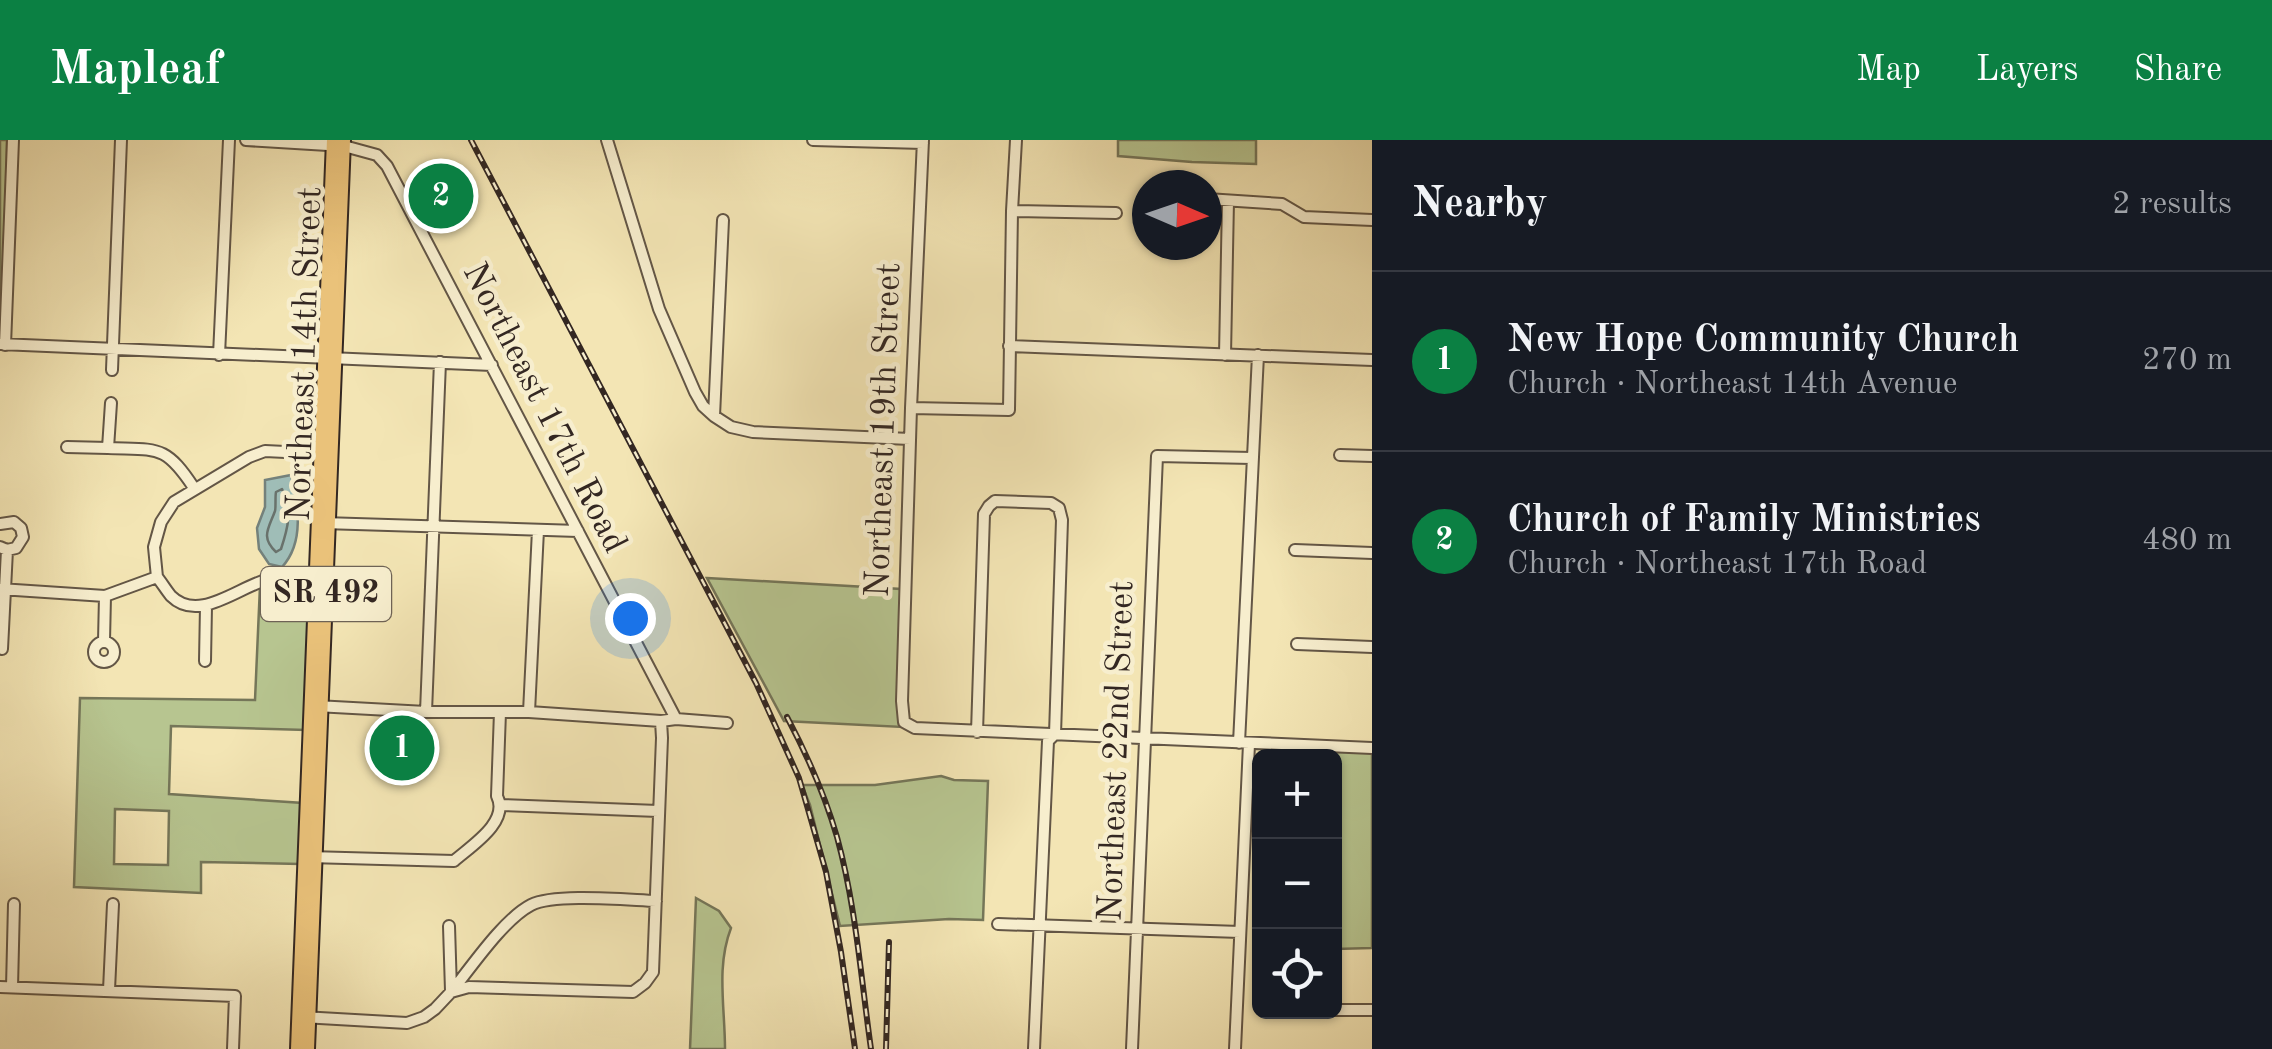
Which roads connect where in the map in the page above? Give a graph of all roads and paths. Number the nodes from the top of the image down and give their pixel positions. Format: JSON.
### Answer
{"nodes":[{"id":1,"x":13,"y":140,"type":"edge"},
{"id":2,"x":122,"y":140,"type":"edge"},
{"id":3,"x":229,"y":140,"type":"edge"},
{"id":4,"x":246,"y":140,"type":"edge"},
{"id":5,"x":608,"y":140,"type":"edge"},
{"id":6,"x":813,"y":140,"type":"edge"},
{"id":7,"x":1016,"y":140,"type":"edge"},
{"id":8,"x":923,"y":142,"type":"edge"},
{"id":9,"x":338,"y":143,"type":"edge"},
{"id":10,"x":1222,"y":200,"type":"edge"},
{"id":11,"x":1228,"y":201,"type":"junction"},
{"id":12,"x":1012,"y":212,"type":"junction"},
{"id":13,"x":1116,"y":214,"type":"dead end"},
{"id":14,"x":723,"y":220,"type":"dead end"},
{"id":15,"x":1372,"y":220,"type":"edge"},
{"id":16,"x":3,"y":344,"type":"edge"},
{"id":17,"x":1009,"y":346,"type":"junction"},
{"id":18,"x":113,"y":350,"type":"junction"},
{"id":19,"x":219,"y":355,"type":"junction"},
{"id":20,"x":1224,"y":355,"type":"junction"},
{"id":21,"x":1258,"y":355,"type":"junction"},
{"id":22,"x":330,"y":359,"type":"junction"},
{"id":23,"x":1372,"y":360,"type":"edge"},
{"id":24,"x":440,"y":362,"type":"junction"},
{"id":25,"x":492,"y":365,"type":"junction"},
{"id":26,"x":112,"y":370,"type":"dead end"},
{"id":27,"x":110,"y":403,"type":"dead end"},
{"id":28,"x":911,"y":408,"type":"junction"},
{"id":29,"x":714,"y":416,"type":"junction"},
{"id":30,"x":910,"y":438,"type":"junction"},
{"id":31,"x":67,"y":446,"type":"dead end"},
{"id":32,"x":108,"y":448,"type":"junction"},
{"id":33,"x":326,"y":454,"type":"junction"},
{"id":34,"x":1340,"y":455,"type":"dead end"},
{"id":35,"x":1372,"y":456,"type":"edge"},
{"id":36,"x":1252,"y":458,"type":"junction"},
{"id":37,"x":194,"y":488,"type":"junction"},
{"id":38,"x":323,"y":523,"type":"junction"},
{"id":39,"x":0,"y":524,"type":"edge"},
{"id":40,"x":435,"y":526,"type":"junction"},
{"id":41,"x":538,"y":530,"type":"junction"},
{"id":42,"x":578,"y":531,"type":"junction"},
{"id":43,"x":4,"y":549,"type":"edge"},
{"id":44,"x":1295,"y":550,"type":"dead end"},
{"id":45,"x":1372,"y":553,"type":"edge"},
{"id":46,"x":157,"y":576,"type":"junction"},
{"id":47,"x":321,"y":580,"type":"junction"},
{"id":48,"x":2,"y":589,"type":"edge"},
{"id":49,"x":106,"y":596,"type":"junction"},
{"id":50,"x":206,"y":606,"type":"junction"},
{"id":51,"x":104,"y":642,"type":"dead end"},
{"id":52,"x":1297,"y":644,"type":"dead end"},
{"id":53,"x":1372,"y":647,"type":"edge"},
{"id":54,"x":2,"y":648,"type":"edge"},
{"id":55,"x":205,"y":660,"type":"dead end"},
{"id":56,"x":316,"y":706,"type":"junction"},
{"id":57,"x":426,"y":712,"type":"junction"},
{"id":58,"x":500,"y":712,"type":"junction"},
{"id":59,"x":529,"y":712,"type":"junction"},
{"id":60,"x":676,"y":719,"type":"junction"},
{"id":61,"x":661,"y":721,"type":"junction"},
{"id":62,"x":727,"y":722,"type":"dead end"},
{"id":63,"x":977,"y":732,"type":"junction"},
{"id":64,"x":1055,"y":734,"type":"junction"},
{"id":65,"x":1144,"y":738,"type":"junction"},
{"id":66,"x":1244,"y":744,"type":"junction"},
{"id":67,"x":1372,"y":748,"type":"edge"},
{"id":68,"x":502,"y":805,"type":"junction"},
{"id":69,"x":658,"y":811,"type":"junction"},
{"id":70,"x":310,"y":857,"type":"junction"},
{"id":71,"x":656,"y":901,"type":"junction"},
{"id":72,"x":14,"y":904,"type":"dead end"},
{"id":73,"x":113,"y":904,"type":"dead end"},
{"id":74,"x":998,"y":924,"type":"dead end"},
{"id":75,"x":449,"y":926,"type":"dead end"},
{"id":76,"x":1038,"y":926,"type":"junction"},
{"id":77,"x":1136,"y":927,"type":"junction"},
{"id":78,"x":1240,"y":932,"type":"junction"},
{"id":79,"x":6,"y":987,"type":"edge"},
{"id":80,"x":109,"y":990,"type":"junction"},
{"id":81,"x":451,"y":992,"type":"junction"},
{"id":82,"x":1342,"y":1010,"type":"edge"},
{"id":83,"x":1372,"y":1010,"type":"edge"},
{"id":84,"x":304,"y":1017,"type":"junction"},
{"id":85,"x":233,"y":1049,"type":"edge"},
{"id":86,"x":297,"y":1049,"type":"edge"},
{"id":87,"x":308,"y":1049,"type":"edge"},
{"id":88,"x":1034,"y":1049,"type":"edge"},
{"id":89,"x":1132,"y":1049,"type":"edge"},
{"id":90,"x":1235,"y":1049,"type":"edge"}],
"edges":[{"from":1,"to":16,"type":"street"},
{"from":2,"to":18,"type":"street"},
{"from":3,"to":19,"type":"street"},
{"from":4,"to":9,"type":"street"},
{"from":5,"to":29,"type":"street"},
{"from":6,"to":8,"type":"street"},
{"from":7,"to":12,"type":"street"},
{"from":8,"to":28,"type":"street","name":"Northeast 19th Street"},
{"from":9,"to":22,"type":"main road","name":"Northeast 14th Street","number":"SR 492"},
{"from":9,"to":25,"type":"street","name":"Northeast 17th Road"},
{"from":10,"to":11,"type":"street"},
{"from":11,"to":15,"type":"street"},
{"from":11,"to":20,"type":"street"},
{"from":12,"to":13,"type":"street"},
{"from":12,"to":17,"type":"street"},
{"from":14,"to":29,"type":"street"},
{"from":16,"to":18,"type":"street"},
{"from":17,"to":20,"type":"street"},
{"from":17,"to":28,"type":"street"},
{"from":18,"to":19,"type":"street"},
{"from":18,"to":26,"type":"street"},
{"from":19,"to":22,"type":"street"},
{"from":20,"to":21,"type":"street"},
{"from":21,"to":23,"type":"street"},
{"from":21,"to":36,"type":"street"},
{"from":22,"to":24,"type":"street"},
{"from":22,"to":33,"type":"main road","name":"Northeast 14th Street","number":"SR 492"},
{"from":24,"to":25,"type":"street"},
{"from":24,"to":40,"type":"street"},
{"from":25,"to":42,"type":"street","name":"Northeast 17th Road"},
{"from":27,"to":32,"type":"street"},
{"from":28,"to":30,"type":"street","name":"Northeast 19th Street"},
{"from":29,"to":30,"type":"street"},
{"from":30,"to":63,"type":"street","name":"Northeast 19th Street"},
{"from":31,"to":32,"type":"street"},
{"from":32,"to":37,"type":"street"},
{"from":33,"to":37,"type":"street"},
{"from":33,"to":38,"type":"main road","name":"Northeast 14th Street","number":"SR 492"},
{"from":34,"to":35,"type":"street"},
{"from":36,"to":65,"type":"street","name":"Northeast 22nd Street"},
{"from":36,"to":66,"type":"street"},
{"from":37,"to":46,"type":"street"},
{"from":38,"to":40,"type":"street"},
{"from":38,"to":47,"type":"main road","name":"Northeast 14th Street","number":"SR 492"},
{"from":39,"to":43,"type":"street"},
{"from":40,"to":41,"type":"street"},
{"from":40,"to":57,"type":"street"},
{"from":41,"to":42,"type":"street"},
{"from":41,"to":59,"type":"street"},
{"from":42,"to":60,"type":"street","name":"Northeast 17th Road"},
{"from":43,"to":48,"type":"street"},
{"from":44,"to":45,"type":"street"},
{"from":46,"to":49,"type":"street"},
{"from":46,"to":50,"type":"street"},
{"from":47,"to":50,"type":"street"},
{"from":47,"to":56,"type":"main road","name":"Northeast 14th Street","number":"SR 492"},
{"from":48,"to":49,"type":"street"},
{"from":48,"to":54,"type":"street"},
{"from":49,"to":51,"type":"street"},
{"from":50,"to":55,"type":"street"},
{"from":52,"to":53,"type":"street"},
{"from":56,"to":57,"type":"street"},
{"from":56,"to":70,"type":"main road","name":"Northeast 14th Street","number":"SR 492"},
{"from":57,"to":58,"type":"street"},
{"from":58,"to":59,"type":"street"},
{"from":58,"to":68,"type":"street"},
{"from":59,"to":61,"type":"street"},
{"from":60,"to":61,"type":"street"},
{"from":60,"to":62,"type":"street"},
{"from":61,"to":69,"type":"street"},
{"from":63,"to":64,"type":"street"},
{"from":63,"to":64,"type":"street"},
{"from":64,"to":65,"type":"street"},
{"from":64,"to":76,"type":"street"},
{"from":65,"to":66,"type":"street"},
{"from":65,"to":77,"type":"street","name":"Northeast 22nd Street"},
{"from":66,"to":67,"type":"street"},
{"from":66,"to":78,"type":"street"},
{"from":68,"to":69,"type":"street"},
{"from":68,"to":70,"type":"street"},
{"from":69,"to":71,"type":"street"},
{"from":70,"to":84,"type":"main road","name":"Northeast 14th Street","number":"SR 492"},
{"from":71,"to":81,"type":"street"},
{"from":71,"to":81,"type":"street"},
{"from":72,"to":79,"type":"street"},
{"from":73,"to":80,"type":"street"},
{"from":74,"to":76,"type":"street"},
{"from":75,"to":81,"type":"street"},
{"from":76,"to":77,"type":"street"},
{"from":76,"to":88,"type":"street"},
{"from":77,"to":78,"type":"street"},
{"from":77,"to":89,"type":"street","name":"Northeast 22nd Street"},
{"from":78,"to":90,"type":"street"},
{"from":79,"to":80,"type":"street"},
{"from":80,"to":85,"type":"street"},
{"from":81,"to":84,"type":"street"},
{"from":82,"to":83,"type":"street"},
{"from":84,"to":86,"type":"main road","name":"Northeast 14th Street","number":"SR 492"},
{"from":84,"to":87,"type":"main road","name":"Northeast 14th Street","number":"SR 492"}]}
